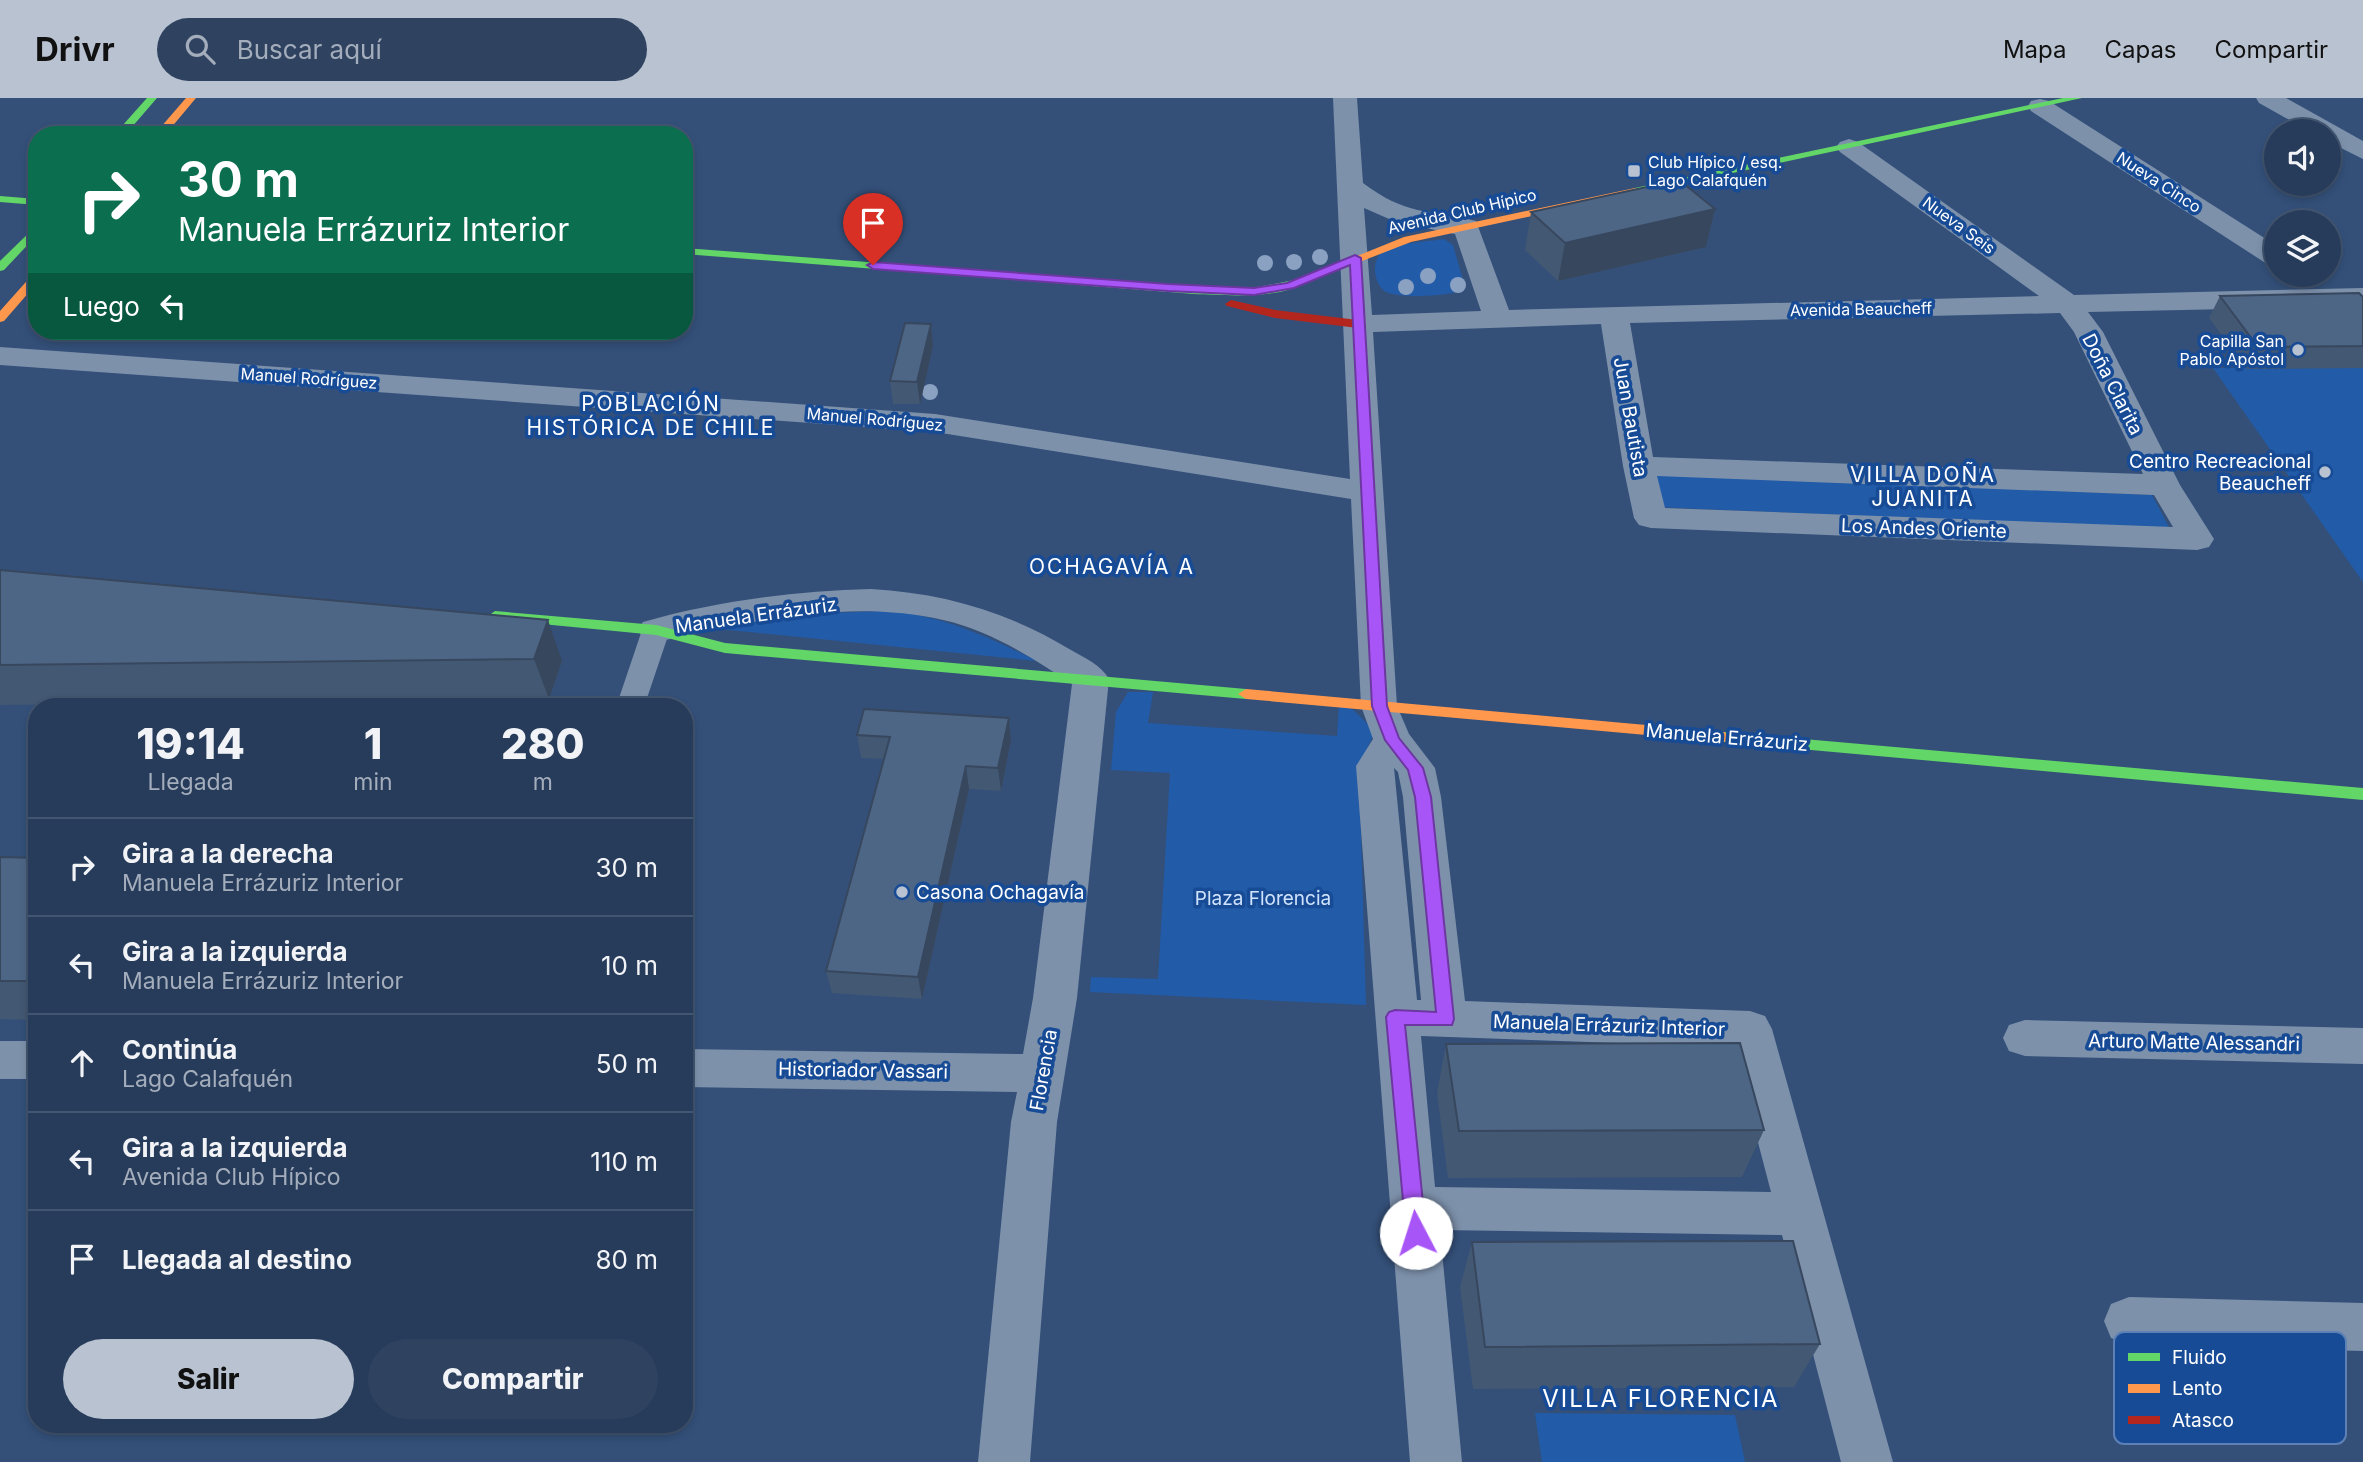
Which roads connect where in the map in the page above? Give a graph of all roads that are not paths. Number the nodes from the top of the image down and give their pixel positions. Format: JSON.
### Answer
{"nodes":[{"id":1,"x":152,"y":98,"type":"edge"},
{"id":2,"x":191,"y":98,"type":"edge"},
{"id":3,"x":1345,"y":98,"type":"edge"},
{"id":4,"x":2077,"y":98,"type":"edge"},
{"id":5,"x":2268,"y":98,"type":"edge"},
{"id":6,"x":2040,"y":106,"type":"junction"},
{"id":7,"x":2305,"y":119,"type":"edge"},
{"id":8,"x":127,"y":126,"type":"edge"},
{"id":9,"x":167,"y":126,"type":"edge"},
{"id":10,"x":2341,"y":139,"type":"edge"},
{"id":11,"x":1849,"y":147,"type":"junction"},
{"id":12,"x":2363,"y":151,"type":"edge"},
{"id":13,"x":1351,"y":187,"type":"junction"},
{"id":14,"x":0,"y":199,"type":"edge"},
{"id":15,"x":28,"y":201,"type":"edge"},
{"id":16,"x":1466,"y":227,"type":"junction"},
{"id":17,"x":28,"y":238,"type":"edge"},
{"id":18,"x":2264,"y":250,"type":"edge"},
{"id":19,"x":693,"y":252,"type":"edge"},
{"id":20,"x":1355,"y":258,"type":"junction"},
{"id":21,"x":0,"y":268,"type":"edge"},
{"id":22,"x":28,"y":286,"type":"edge"},
{"id":23,"x":2329,"y":287,"type":"edge"},
{"id":24,"x":1168,"y":288,"type":"junction"},
{"id":25,"x":2351,"y":297,"type":"edge"},
{"id":26,"x":2068,"y":304,"type":"junction"},
{"id":27,"x":2363,"y":313,"type":"edge"},
{"id":28,"x":1614,"y":315,"type":"junction"},
{"id":29,"x":0,"y":318,"type":"edge"},
{"id":30,"x":1498,"y":320,"type":"junction"},
{"id":31,"x":1359,"y":324,"type":"junction"},
{"id":32,"x":0,"y":356,"type":"edge"},
{"id":33,"x":1639,"y":466,"type":"junction"},
{"id":34,"x":2164,"y":485,"type":"junction"},
{"id":35,"x":1368,"y":492,"type":"junction"},
{"id":36,"x":1651,"y":518,"type":"joint"},
{"id":37,"x":2197,"y":539,"type":"joint"},
{"id":38,"x":478,"y":615,"type":"edge"},
{"id":39,"x":656,"y":630,"type":"junction"},
{"id":40,"x":1091,"y":679,"type":"junction"},
{"id":41,"x":633,"y":698,"type":"edge"},
{"id":42,"x":1386,"y":723,"type":"junction"},
{"id":43,"x":2363,"y":794,"type":"edge"},
{"id":44,"x":1395,"y":1017,"type":"junction"},
{"id":45,"x":1445,"y":1019,"type":"junction"},
{"id":46,"x":2025,"y":1038,"type":"dead end"},
{"id":47,"x":2363,"y":1046,"type":"edge"},
{"id":48,"x":0,"y":1059,"type":"edge"},
{"id":49,"x":28,"y":1060,"type":"edge"},
{"id":50,"x":693,"y":1068,"type":"edge"},
{"id":51,"x":1042,"y":1073,"type":"junction"},
{"id":52,"x":1413,"y":1208,"type":"junction"},
{"id":53,"x":1800,"y":1214,"type":"junction"},
{"id":54,"x":2129,"y":1321,"type":"dead end"},
{"id":55,"x":2363,"y":1327,"type":"edge"},
{"id":56,"x":1004,"y":1462,"type":"edge"},
{"id":57,"x":1436,"y":1462,"type":"edge"},
{"id":58,"x":1867,"y":1462,"type":"edge"}],
"edges":[{"from":1,"to":8,"type":"main road"},
{"from":2,"to":9,"type":"main road"},
{"from":3,"to":13,"type":"street"},
{"from":4,"to":6,"type":"main road","name":"Avenida Club Hípico"},
{"from":5,"to":7,"type":"street"},
{"from":6,"to":11,"type":"main road","name":"Avenida Club Hípico"},
{"from":6,"to":18,"type":"street","name":"Nueva Cinco"},
{"from":10,"to":12,"type":"street"},
{"from":11,"to":16,"type":"main road","name":"Avenida Club Hípico"},
{"from":11,"to":26,"type":"street","name":"Nueva Seis"},
{"from":13,"to":16,"type":"street"},
{"from":13,"to":20,"type":"street"},
{"from":14,"to":15,"type":"main road"},
{"from":16,"to":20,"type":"main road","name":"Avenida Club Hípico"},
{"from":16,"to":30,"type":"street"},
{"from":17,"to":21,"type":"main road"},
{"from":19,"to":24,"type":"main road","name":"Avenida Club Hípico"},
{"from":20,"to":24,"type":"main road","name":"Avenida Club Hípico"},
{"from":20,"to":31,"type":"street"},
{"from":22,"to":29,"type":"main road"},
{"from":23,"to":25,"type":"street"},
{"from":24,"to":31,"type":"main road"},
{"from":25,"to":26,"type":"street","name":"Avenida Beaucheff"},
{"from":25,"to":27,"type":"lane"},
{"from":26,"to":28,"type":"street","name":"Avenida Beaucheff"},
{"from":26,"to":34,"type":"street","name":"Doña Clarita"},
{"from":28,"to":30,"type":"street","name":"Avenida Beaucheff"},
{"from":28,"to":33,"type":"street","name":"Juan Bautista"},
{"from":30,"to":31,"type":"street","name":"Avenida Beaucheff"},
{"from":31,"to":35,"type":"street"},
{"from":32,"to":35,"type":"street","name":"Manuel Rodríguez"},
{"from":33,"to":34,"type":"street"},
{"from":33,"to":36,"type":"street","name":"Juan Bautista"},
{"from":34,"to":37,"type":"street","name":"Doña Clarita"},
{"from":35,"to":42,"type":"street"},
{"from":36,"to":37,"type":"street","name":"Los Andes Oriente"},
{"from":38,"to":39,"type":"main road","name":"Manuela Errázuriz"},
{"from":39,"to":40,"type":"main road","name":"Manuela Errázuriz"},
{"from":39,"to":40,"type":"street","name":"Manuela Errázuriz"},
{"from":39,"to":41,"type":"lane"},
{"from":40,"to":42,"type":"main road","name":"Manuela Errázuriz"},
{"from":40,"to":51,"type":"street","name":"Florencia"},
{"from":42,"to":43,"type":"main road","name":"Manuela Errázuriz"},
{"from":42,"to":44,"type":"street"},
{"from":42,"to":45,"type":"street"},
{"from":44,"to":45,"type":"street","name":"Manuela Errázuriz Interior"},
{"from":44,"to":52,"type":"street"},
{"from":45,"to":53,"type":"street","name":"Manuela Errázuriz Interior"},
{"from":46,"to":47,"type":"street","name":"Arturo Matte Alessandri"},
{"from":48,"to":49,"type":"street"},
{"from":50,"to":51,"type":"street","name":"Historiador Vassari"},
{"from":51,"to":56,"type":"street","name":"Florencia"},
{"from":52,"to":53,"type":"street"},
{"from":52,"to":57,"type":"street"},
{"from":53,"to":58,"type":"street","name":"Manuela Errázuriz Interior"},
{"from":54,"to":55,"type":"street"}]}
